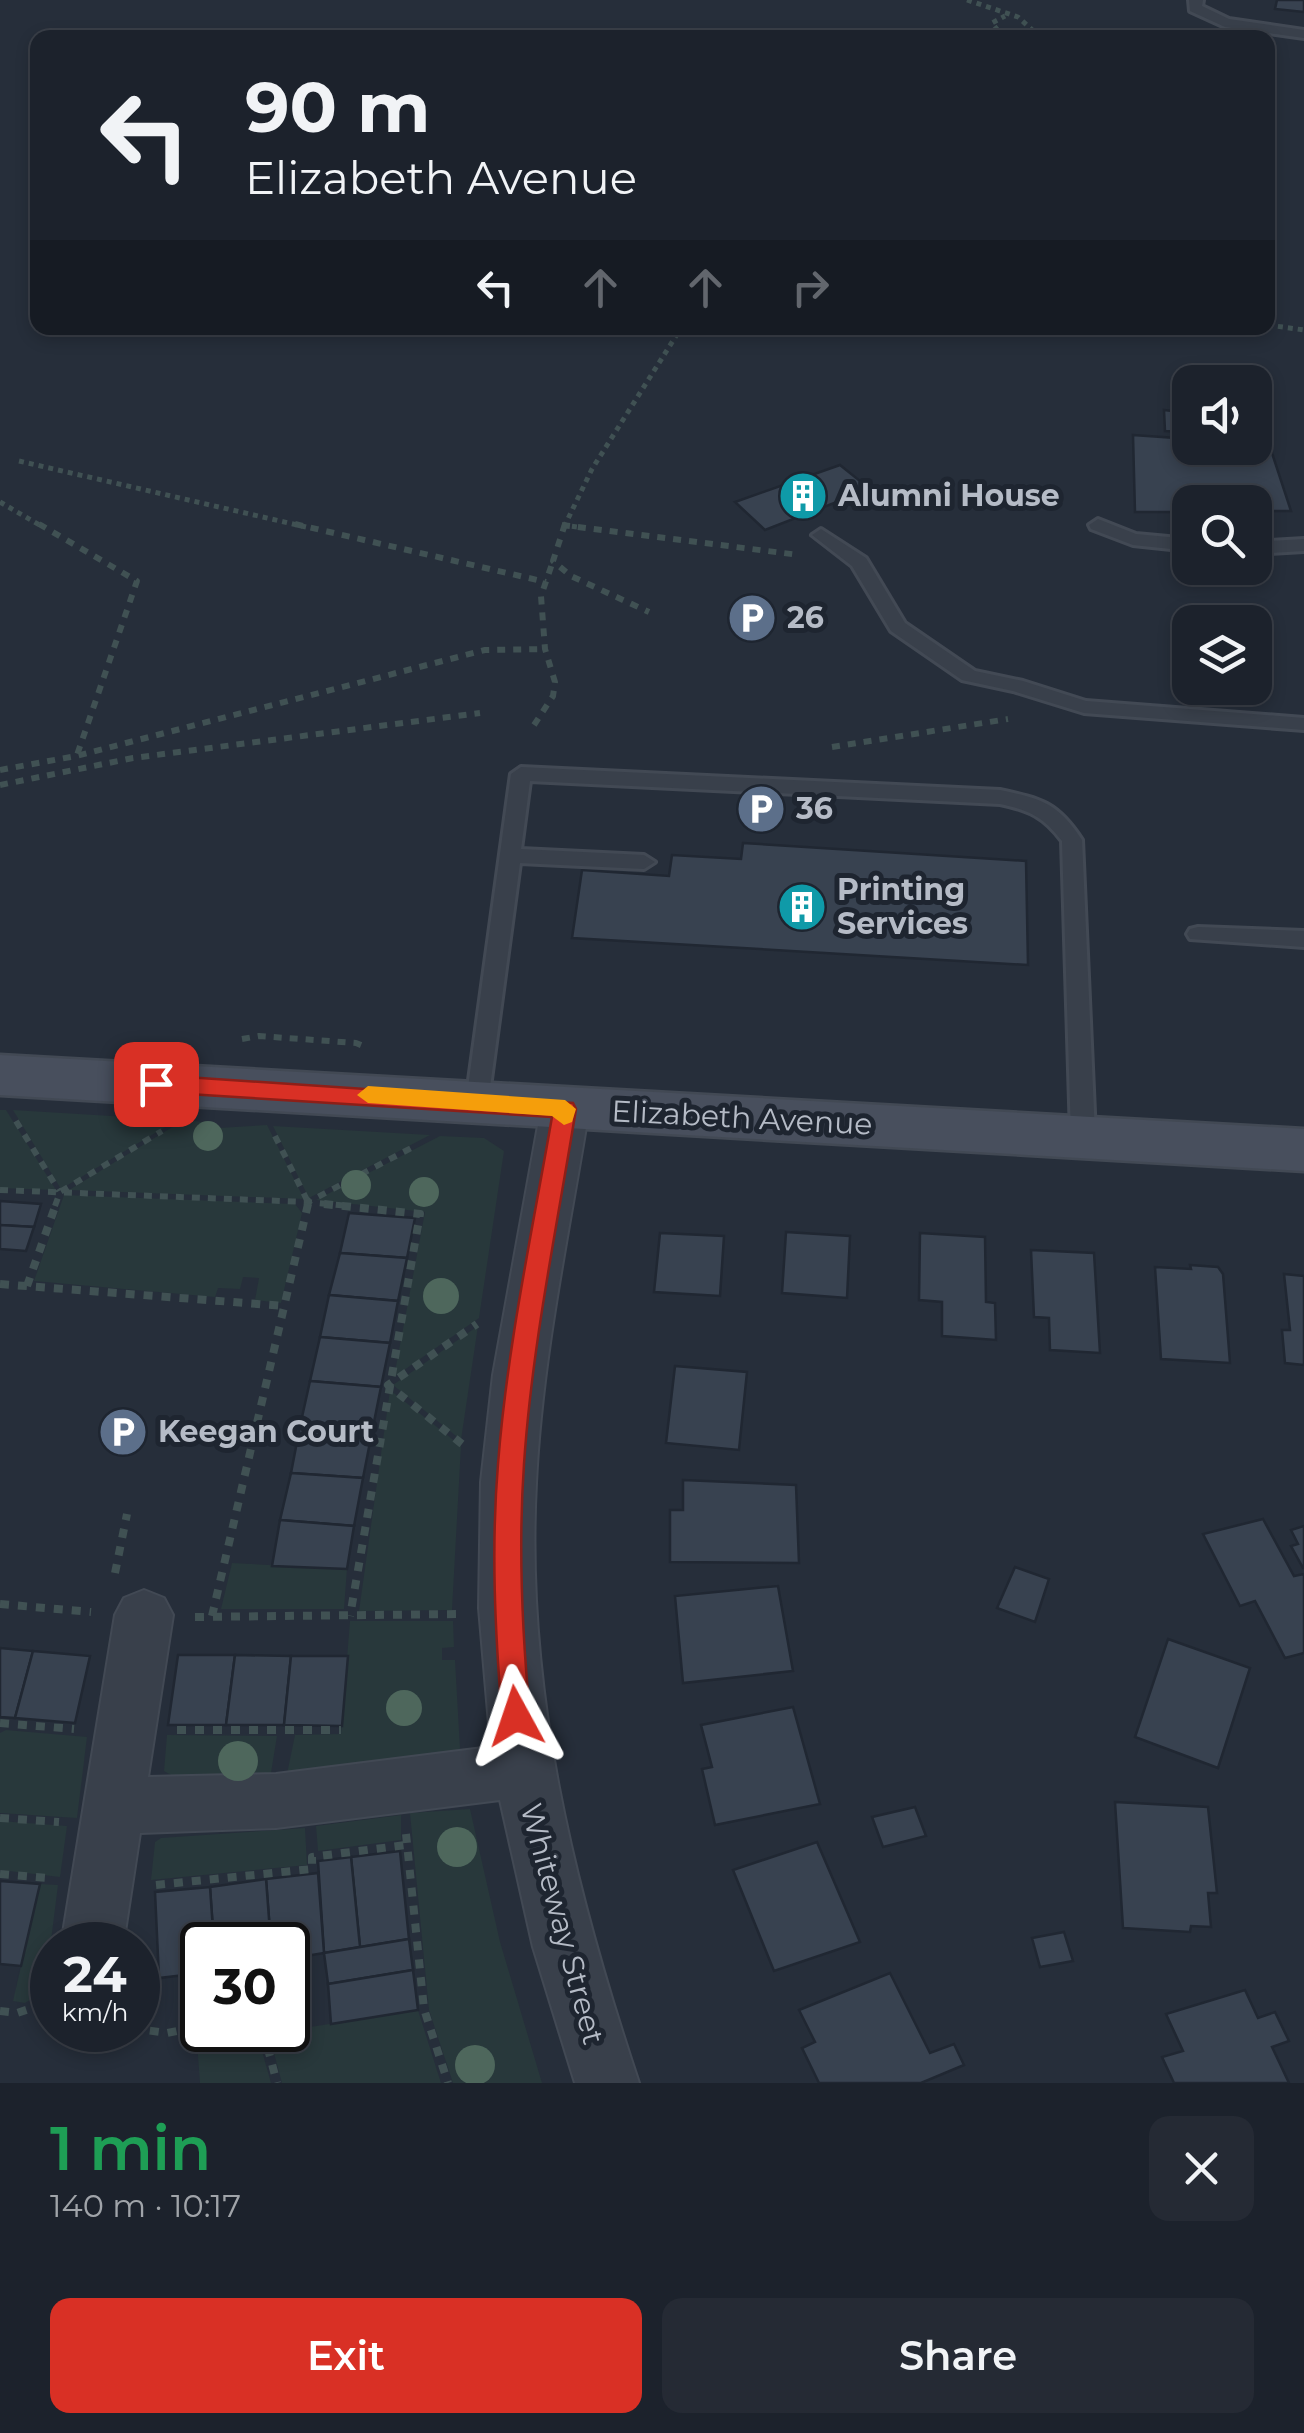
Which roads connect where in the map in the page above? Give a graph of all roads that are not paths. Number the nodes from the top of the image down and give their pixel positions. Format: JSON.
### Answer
{"nodes":[{"id":1,"x":1196,"y":0,"type":"edge"},
{"id":2,"x":1272,"y":30,"type":"edge"},
{"id":3,"x":1275,"y":30,"type":"edge"},
{"id":4,"x":1304,"y":34,"type":"edge"},
{"id":5,"x":1098,"y":525,"type":"dead end"},
{"id":6,"x":821,"y":535,"type":"dead end"},
{"id":7,"x":1172,"y":543,"type":"edge"},
{"id":8,"x":1304,"y":544,"type":"edge"},
{"id":9,"x":1272,"y":547,"type":"edge"},
{"id":10,"x":1304,"y":724,"type":"edge"},
{"id":11,"x":511,"y":856,"type":"junction"},
{"id":12,"x":644,"y":862,"type":"dead end"},
{"id":13,"x":1198,"y":934,"type":"dead end"},
{"id":14,"x":1304,"y":939,"type":"edge"},
{"id":15,"x":3,"y":1090,"type":"edge"},
{"id":16,"x":477,"y":1102,"type":"junction"},
{"id":17,"x":565,"y":1109,"type":"junction"},
{"id":18,"x":1083,"y":1135,"type":"junction"},
{"id":19,"x":1304,"y":1150,"type":"edge"},
{"id":20,"x":143,"y":1615,"type":"road end"},
{"id":21,"x":521,"y":1770,"type":"junction"},
{"id":22,"x":112,"y":1806,"type":"junction"},
{"id":23,"x":115,"y":1922,"type":"edge"},
{"id":24,"x":607,"y":2083,"type":"edge"}],
"edges":[{"from":1,"to":2,"type":"lane"},
{"from":3,"to":4,"type":"lane"},
{"from":5,"to":7,"type":"lane"},
{"from":6,"to":10,"type":"lane"},
{"from":8,"to":9,"type":"lane"},
{"from":11,"to":12,"type":"lane"},
{"from":11,"to":16,"type":"lane"},
{"from":11,"to":18,"type":"lane"},
{"from":13,"to":14,"type":"lane"},
{"from":15,"to":16,"type":"main road","name":"Elizabeth Avenue"},
{"from":16,"to":17,"type":"main road","name":"Elizabeth Avenue"},
{"from":17,"to":18,"type":"main road","name":"Elizabeth Avenue"},
{"from":17,"to":21,"type":"street","name":"Whiteway Street"},
{"from":18,"to":19,"type":"main road","name":"Elizabeth Avenue"},
{"from":20,"to":22,"type":"street"},
{"from":21,"to":22,"type":"street"},
{"from":21,"to":24,"type":"street","name":"Whiteway Street"},
{"from":22,"to":23,"type":"street"}]}
